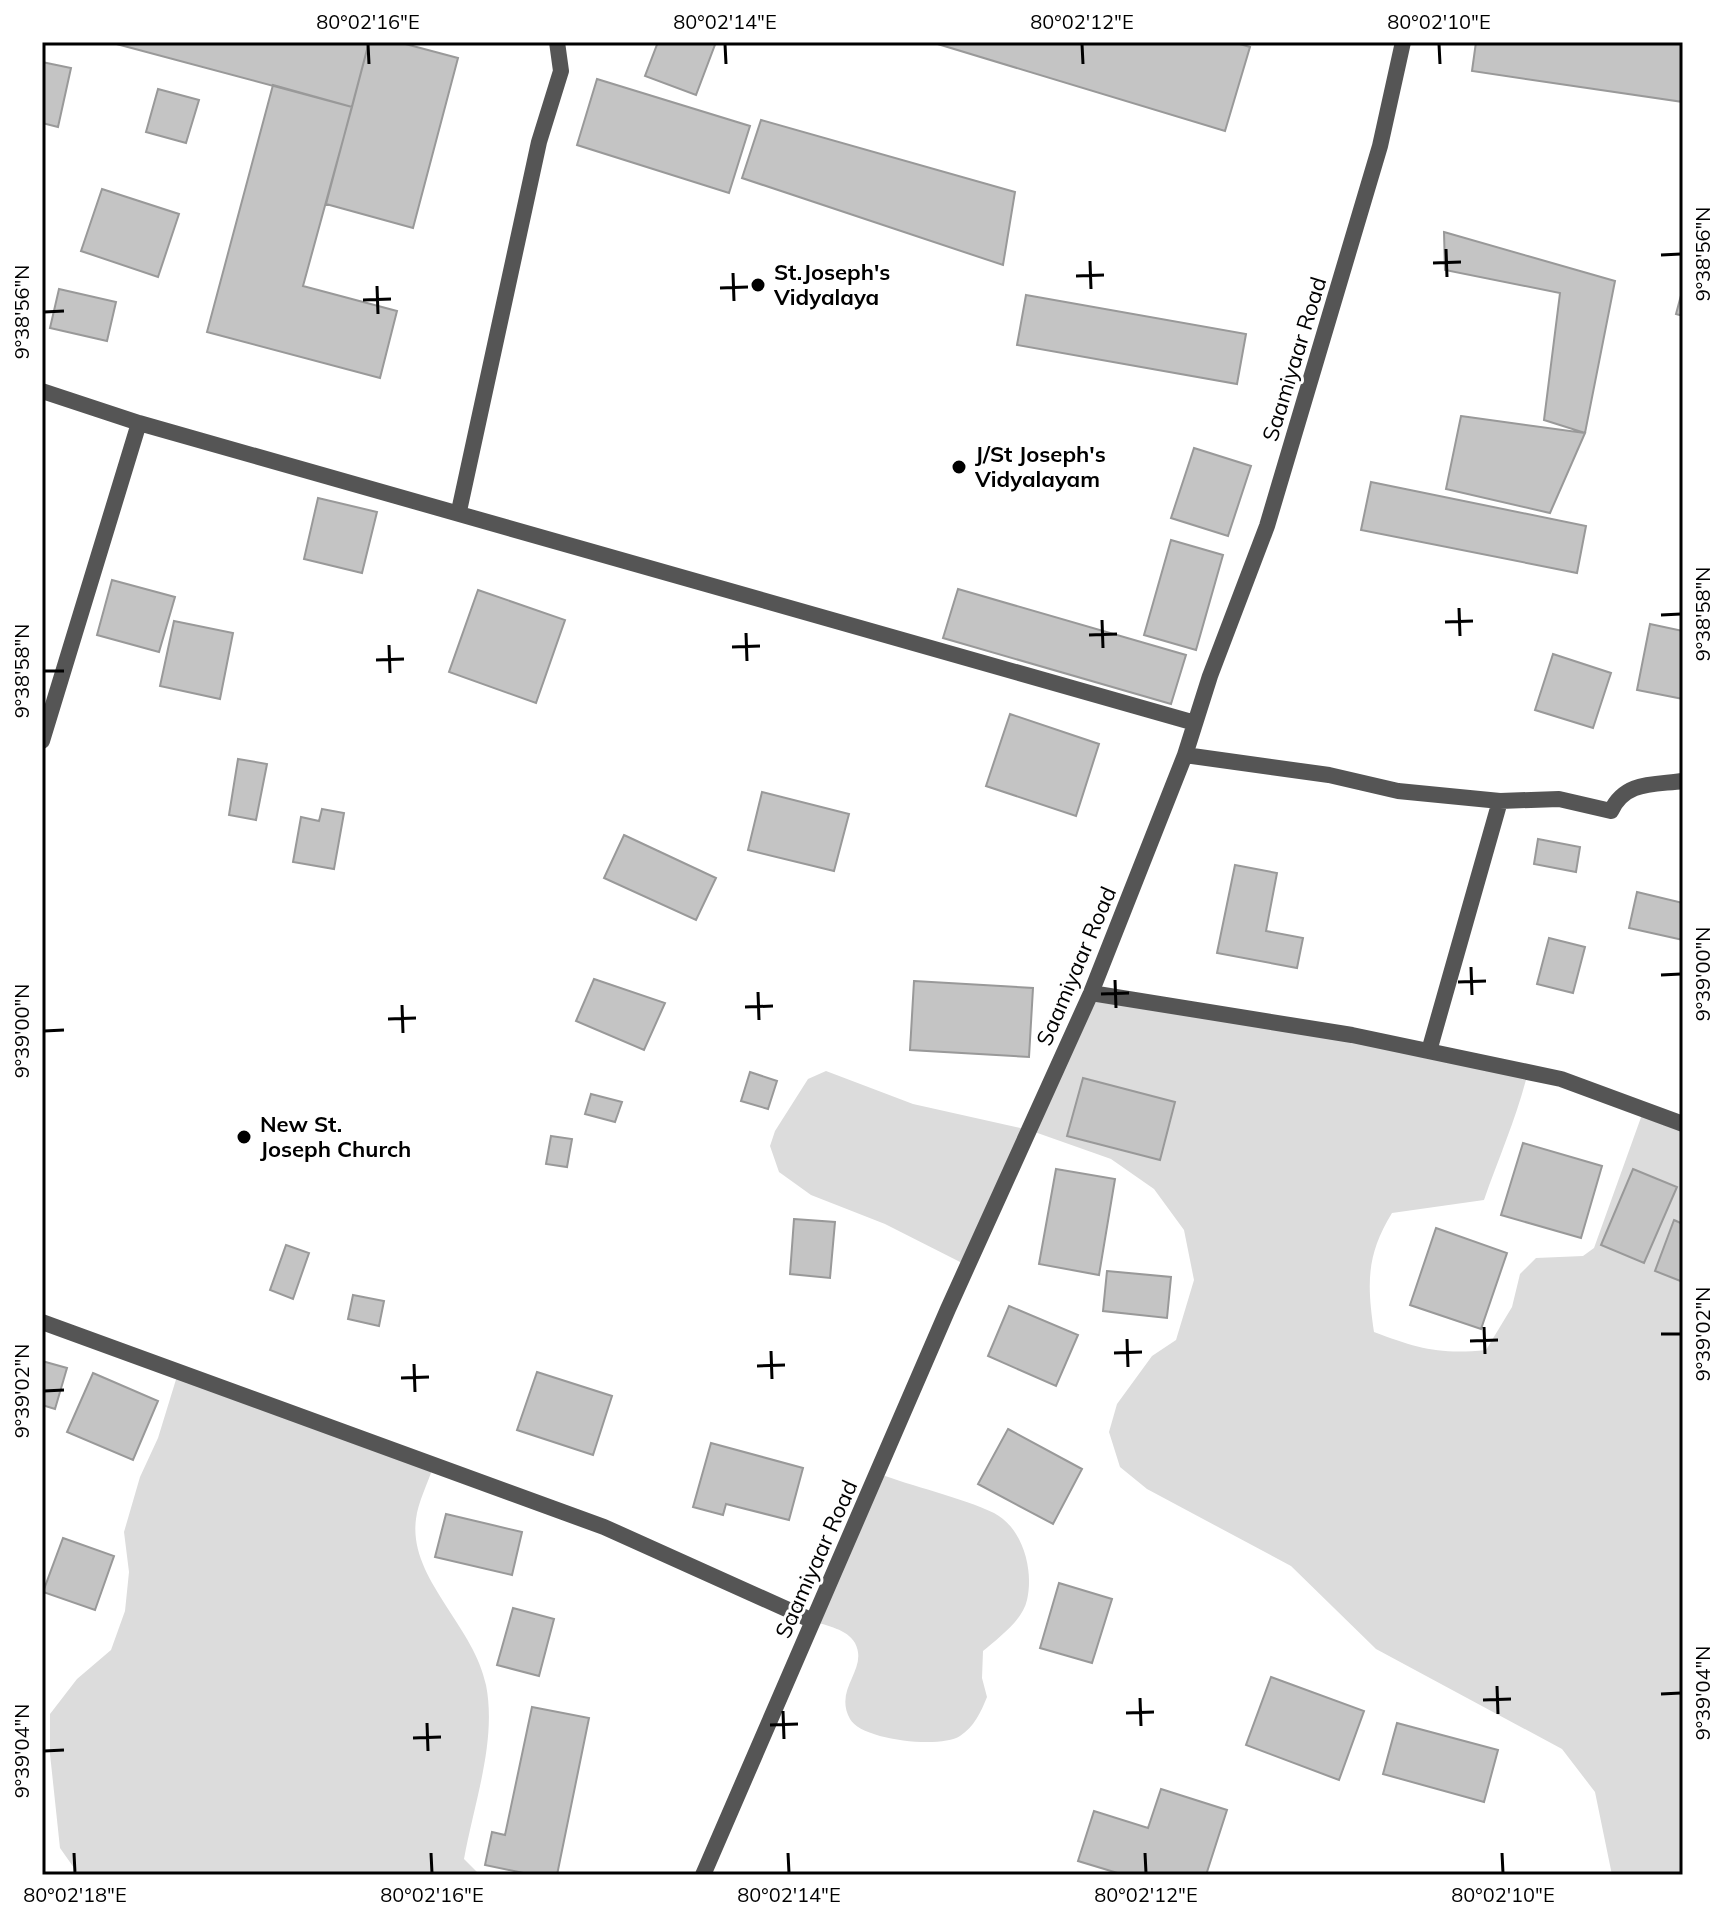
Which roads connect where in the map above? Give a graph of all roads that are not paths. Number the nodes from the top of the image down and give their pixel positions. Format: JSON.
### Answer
{"nodes":[{"id":1,"x":557,"y":42,"type":"edge"},
{"id":2,"x":1403,"y":42,"type":"edge"},
{"id":3,"x":42,"y":391,"type":"edge"},
{"id":4,"x":139,"y":423,"type":"junction"},
{"id":5,"x":459,"y":511,"type":"junction"},
{"id":6,"x":1195,"y":723,"type":"junction"},
{"id":7,"x":42,"y":741,"type":"edge"},
{"id":8,"x":1185,"y":755,"type":"junction"},
{"id":9,"x":1683,"y":781,"type":"edge"},
{"id":10,"x":1500,"y":801,"type":"junction"},
{"id":11,"x":1091,"y":993,"type":"junction"},
{"id":12,"x":1429,"y":1051,"type":"junction"},
{"id":13,"x":1683,"y":1124,"type":"edge"},
{"id":14,"x":42,"y":1322,"type":"edge"},
{"id":15,"x":813,"y":1621,"type":"junction"},
{"id":16,"x":703,"y":1875,"type":"edge"}],
"edges":[{"from":1,"to":5,"type":"street"},
{"from":2,"to":6,"type":"street","name":"Saamiyaar Road"},
{"from":3,"to":4,"type":"street"},
{"from":4,"to":5,"type":"street"},
{"from":4,"to":7,"type":"street"},
{"from":5,"to":6,"type":"street"},
{"from":6,"to":8,"type":"street","name":"Saamiyaar Road"},
{"from":8,"to":10,"type":"street"},
{"from":8,"to":11,"type":"street","name":"Saamiyaar Road"},
{"from":9,"to":10,"type":"street"},
{"from":10,"to":12,"type":"street"},
{"from":11,"to":12,"type":"street"},
{"from":11,"to":15,"type":"street","name":"Saamiyaar Road"},
{"from":12,"to":13,"type":"street"},
{"from":14,"to":15,"type":"street"},
{"from":15,"to":16,"type":"street","name":"Saamiyaar Road"}]}
